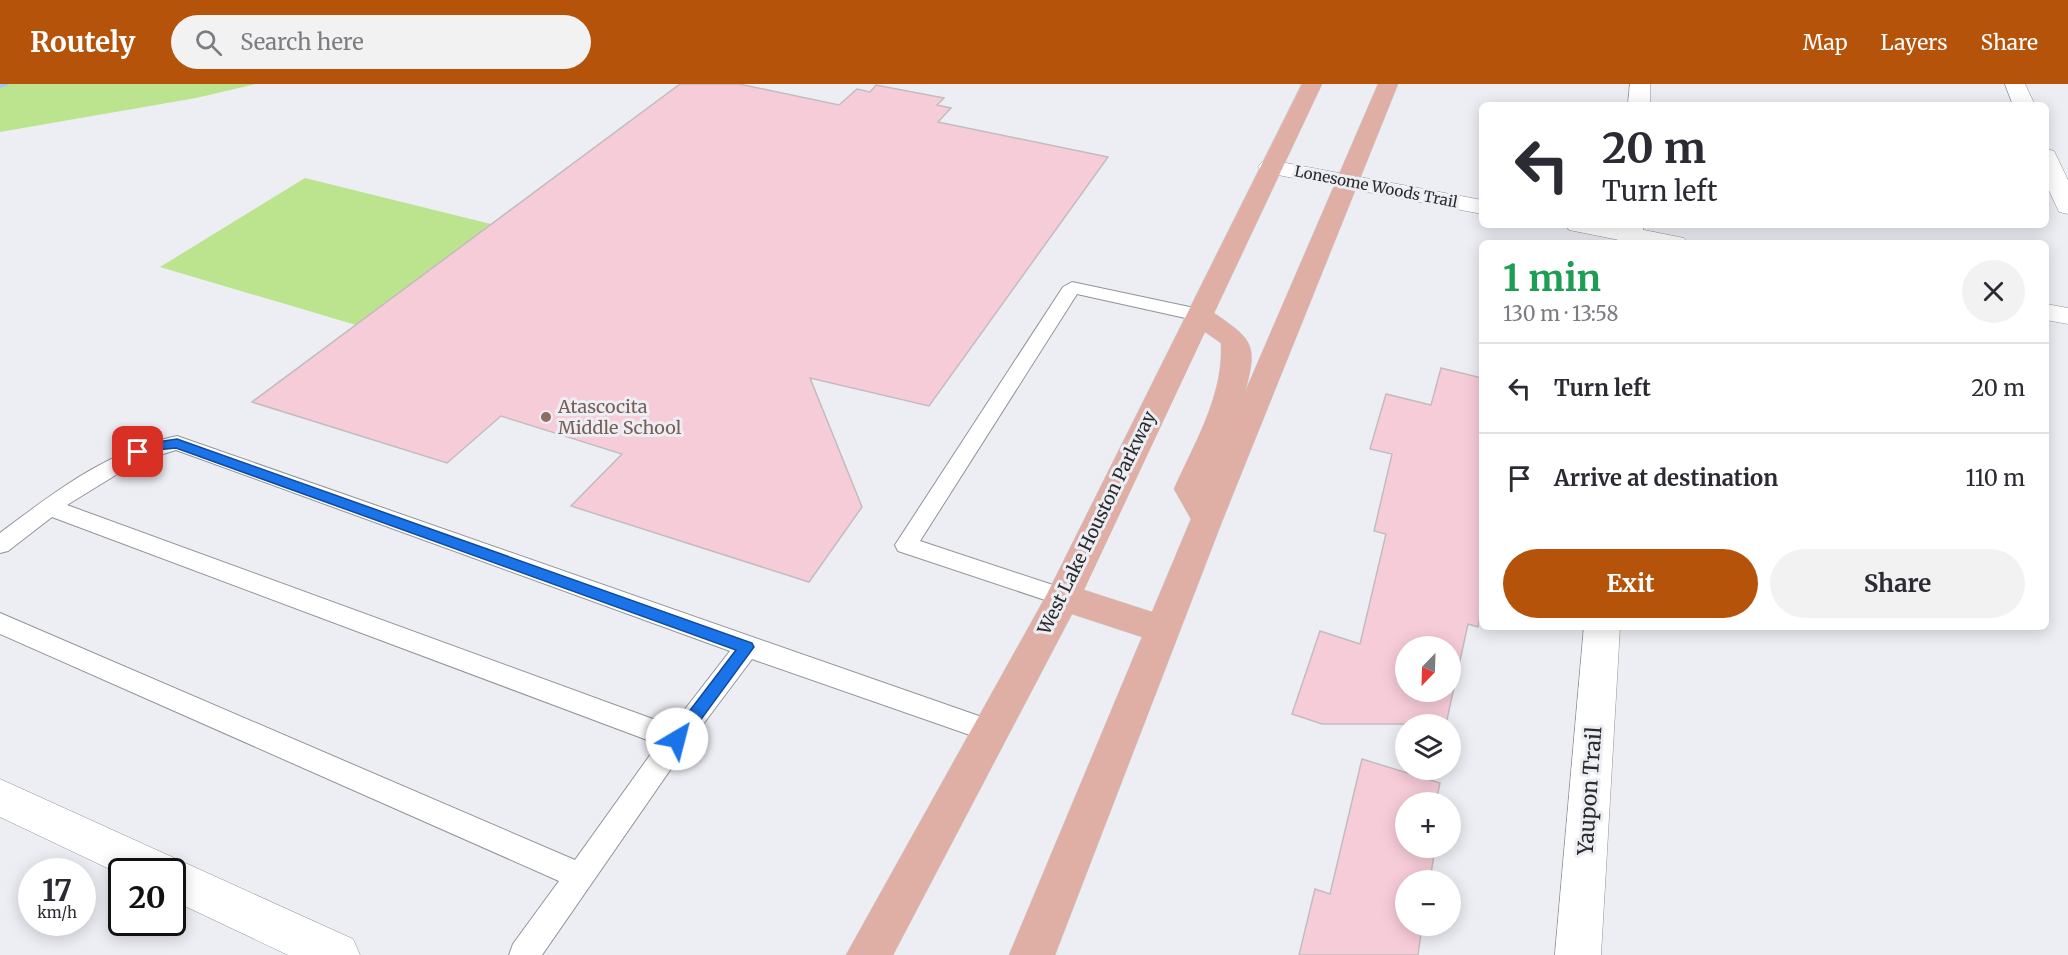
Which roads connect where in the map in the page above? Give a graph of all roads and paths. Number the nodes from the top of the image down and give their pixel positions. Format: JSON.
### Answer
{"nodes":[{"id":1,"x":1312,"y":84,"type":"edge"},
{"id":2,"x":1388,"y":84,"type":"edge"},
{"id":3,"x":1640,"y":84,"type":"edge"},
{"id":4,"x":2015,"y":84,"type":"edge"},
{"id":5,"x":1639,"y":102,"type":"edge"},
{"id":6,"x":2023,"y":102,"type":"edge"},
{"id":7,"x":2049,"y":163,"type":"edge"},
{"id":8,"x":1270,"y":167,"type":"junction"},
{"id":9,"x":1349,"y":182,"type":"junction"},
{"id":10,"x":1479,"y":206,"type":"edge"},
{"id":11,"x":2068,"y":207,"type":"edge"},
{"id":12,"x":1595,"y":228,"type":"edge"},
{"id":13,"x":1630,"y":234,"type":"edge"},
{"id":14,"x":1660,"y":240,"type":"edge"},
{"id":15,"x":2049,"y":313,"type":"edge"},
{"id":16,"x":1199,"y":315,"type":"junction"},
{"id":17,"x":2068,"y":316,"type":"edge"},
{"id":18,"x":51,"y":508,"type":"junction"},
{"id":19,"x":1207,"y":519,"type":"junction"},
{"id":20,"x":0,"y":545,"type":"edge"},
{"id":21,"x":1063,"y":597,"type":"junction"},
{"id":22,"x":0,"y":623,"type":"edge"},
{"id":23,"x":1162,"y":629,"type":"junction"},
{"id":24,"x":1602,"y":630,"type":"edge"},
{"id":25,"x":747,"y":647,"type":"junction"},
{"id":26,"x":990,"y":731,"type":"junction"},
{"id":27,"x":677,"y":739,"type":"junction"},
{"id":28,"x":0,"y":797,"type":"edge"},
{"id":29,"x":129,"y":858,"type":"edge"},
{"id":30,"x":580,"y":876,"type":"junction"},
{"id":31,"x":186,"y":885,"type":"edge"},
{"id":32,"x":337,"y":955,"type":"edge"},
{"id":33,"x":524,"y":955,"type":"edge"},
{"id":34,"x":869,"y":955,"type":"edge"},
{"id":35,"x":1032,"y":955,"type":"edge"},
{"id":36,"x":1578,"y":955,"type":"edge"}],
"edges":[{"from":1,"to":8,"type":"main road","name":"West Lake Houston Parkway"},
{"from":2,"to":9,"type":"main road"},
{"from":3,"to":5,"type":"street"},
{"from":4,"to":6,"type":"street"},
{"from":7,"to":11,"type":"street"},
{"from":8,"to":9,"type":"street","name":"Lonesome Woods Trail"},
{"from":8,"to":16,"type":"main road","name":"West Lake Houston Parkway"},
{"from":9,"to":10,"type":"street","name":"Lonesome Woods Trail"},
{"from":9,"to":19,"type":"main road"},
{"from":12,"to":13,"type":"street"},
{"from":13,"to":14,"type":"street"},
{"from":15,"to":17,"type":"street"},
{"from":16,"to":19,"type":"main road"},
{"from":16,"to":21,"type":"main road","name":"West Lake Houston Parkway"},
{"from":16,"to":21,"type":"lane"},
{"from":18,"to":20,"type":"lane"},
{"from":18,"to":25,"type":"lane"},
{"from":18,"to":27,"type":"lane"},
{"from":19,"to":23,"type":"main road"},
{"from":21,"to":23,"type":"main road"},
{"from":21,"to":26,"type":"main road","name":"West Lake Houston Parkway"},
{"from":22,"to":30,"type":"lane"},
{"from":23,"to":35,"type":"main road"},
{"from":24,"to":36,"type":"street","name":"Yaupon Trail"},
{"from":25,"to":26,"type":"lane"},
{"from":25,"to":27,"type":"lane"},
{"from":26,"to":34,"type":"main road","name":"West Lake Houston Parkway"},
{"from":27,"to":30,"type":"lane"},
{"from":28,"to":29,"type":"street"},
{"from":30,"to":33,"type":"lane"},
{"from":31,"to":32,"type":"street"}]}
